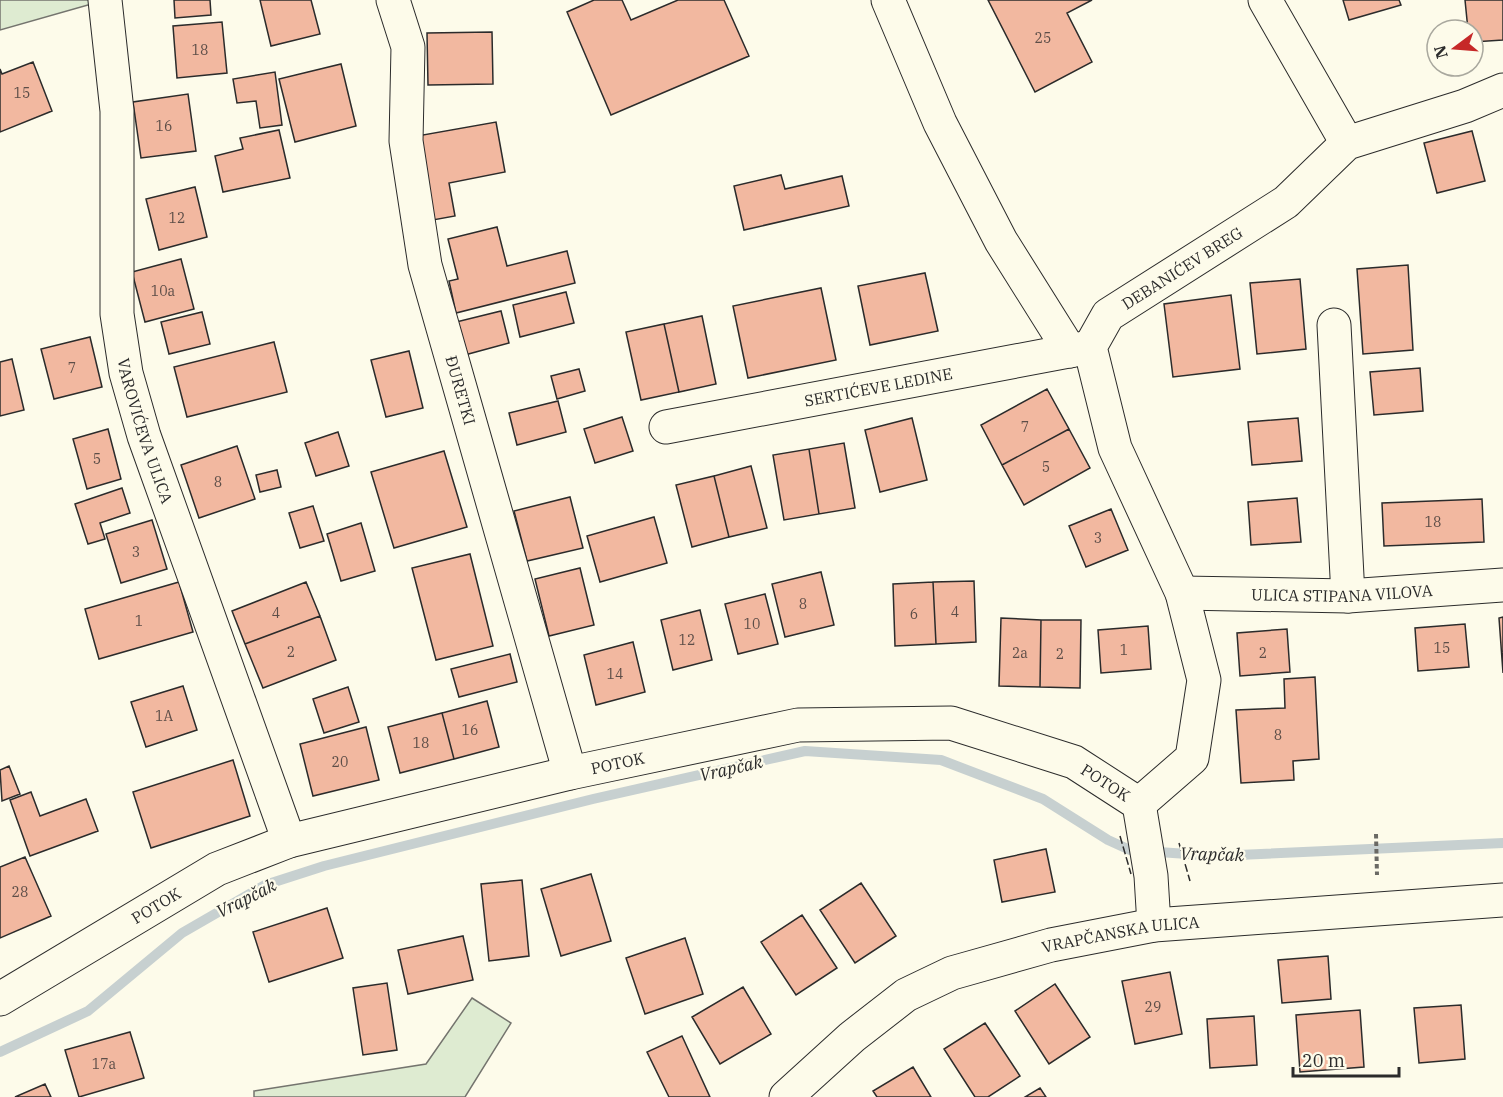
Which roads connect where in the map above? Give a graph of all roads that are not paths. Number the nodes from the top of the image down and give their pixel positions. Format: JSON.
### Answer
{"nodes":[{"id":1,"x":105,"y":0,"type":"edge"},
{"id":2,"x":393,"y":0,"type":"edge"},
{"id":3,"x":888,"y":0,"type":"edge"},
{"id":4,"x":1265,"y":0,"type":"edge"},
{"id":5,"x":1503,"y":90,"type":"edge"},
{"id":6,"x":1347,"y":143,"type":"junction"},
{"id":7,"x":1334,"y":325,"type":"dead end"},
{"id":8,"x":1080,"y":349,"type":"junction"},
{"id":9,"x":666,"y":427,"type":"dead end"},
{"id":10,"x":1503,"y":585,"type":"edge"},
{"id":11,"x":1182,"y":593,"type":"junction"},
{"id":12,"x":1348,"y":596,"type":"junction"},
{"id":13,"x":570,"y":773,"type":"junction"},
{"id":14,"x":1139,"y":804,"type":"junction"},
{"id":15,"x":289,"y":841,"type":"junction"},
{"id":16,"x":1503,"y":900,"type":"edge"},
{"id":17,"x":1154,"y":925,"type":"junction"},
{"id":18,"x":0,"y":999,"type":"edge"},
{"id":19,"x":786,"y":1097,"type":"edge"}],
"edges":[{"from":1,"to":15,"type":"street","name":"VAROVIĆEVA ULICA"},
{"from":2,"to":13,"type":"street","name":"ĐURETKI"},
{"from":3,"to":8,"type":"street"},
{"from":4,"to":6,"type":"street"},
{"from":5,"to":6,"type":"street","name":"DEBANIĆEV BREG"},
{"from":6,"to":8,"type":"street","name":"DEBANIĆEV BREG"},
{"from":7,"to":12,"type":"street"},
{"from":8,"to":9,"type":"street","name":"SERTIĆEVE LEDINE"},
{"from":8,"to":11,"type":"street"},
{"from":10,"to":12,"type":"street","name":"ULICA STIPANA VILOVA"},
{"from":11,"to":12,"type":"street","name":"ULICA STIPANA VILOVA"},
{"from":11,"to":14,"type":"street"},
{"from":13,"to":14,"type":"street","name":"POTOK"},
{"from":13,"to":15,"type":"street","name":"POTOK"},
{"from":14,"to":17,"type":"street","name":"POTOK"},
{"from":15,"to":18,"type":"street","name":"POTOK"},
{"from":16,"to":17,"type":"street","name":"VRAPČANSKA ULICA"},
{"from":17,"to":19,"type":"street","name":"VRAPČANSKA ULICA"}]}
